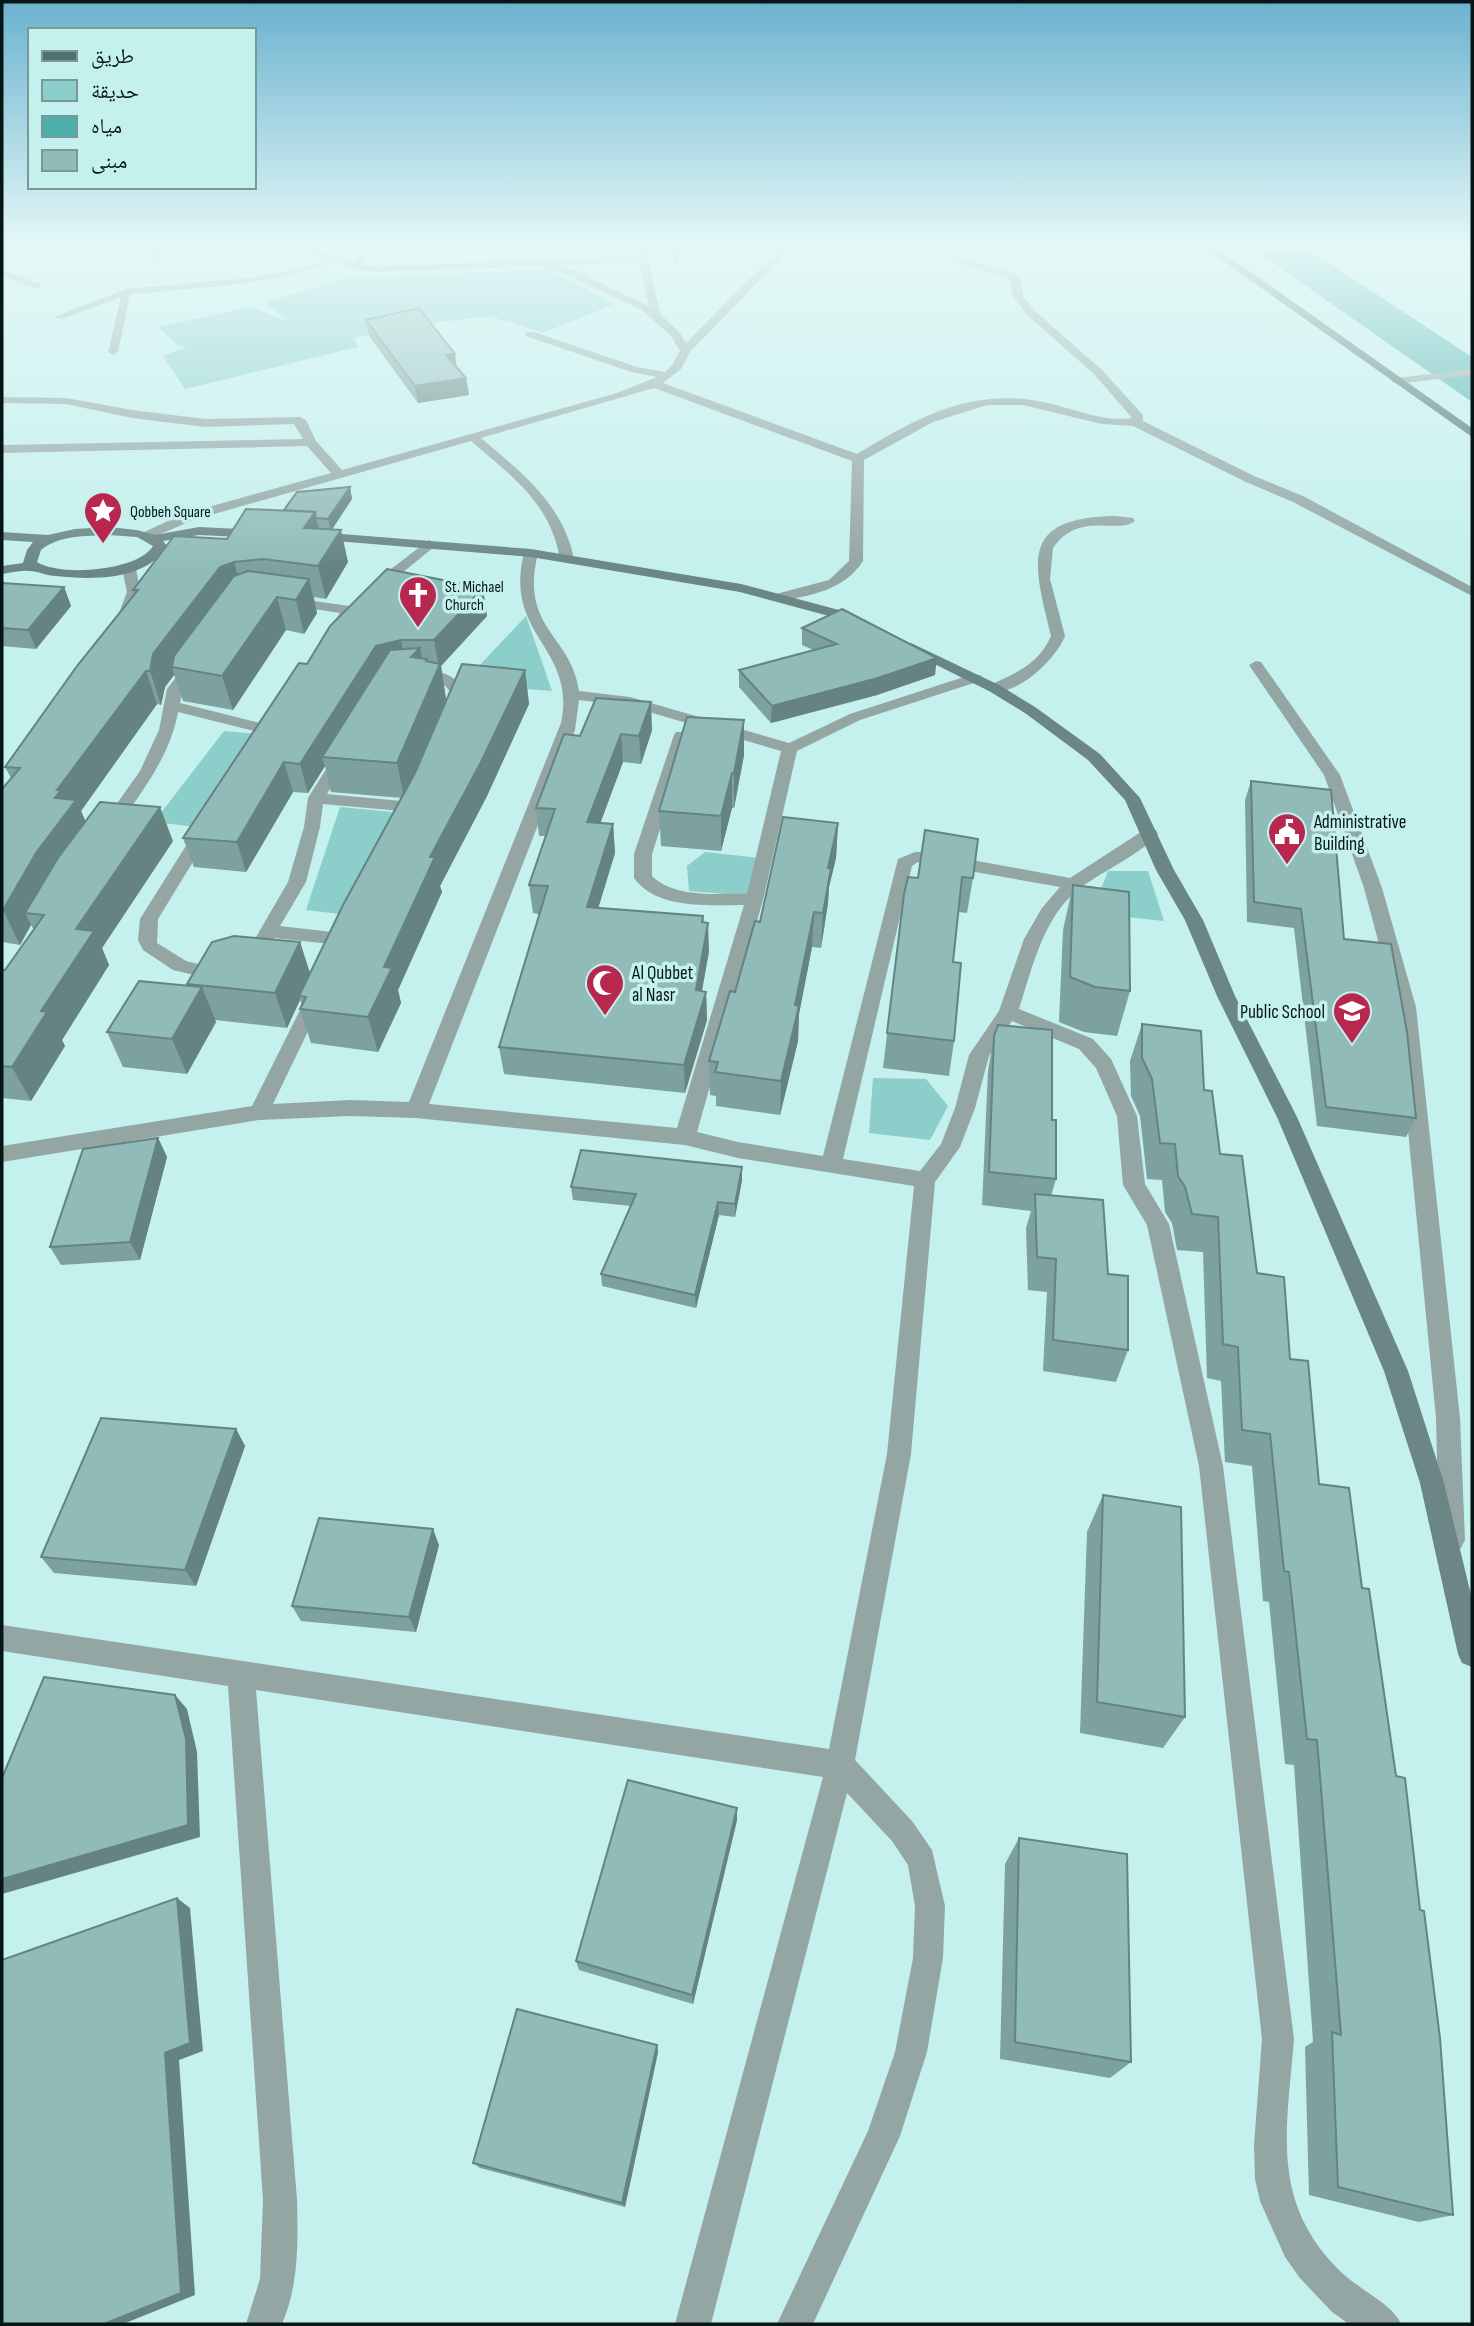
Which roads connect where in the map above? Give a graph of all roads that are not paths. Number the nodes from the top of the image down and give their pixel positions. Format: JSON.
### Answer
{"nodes":[{"id":1,"x":584,"y":353,"type":"edge"},
{"id":2,"x":684,"y":353,"type":"edge"},
{"id":3,"x":1076,"y":353,"type":"edge"},
{"id":4,"x":1357,"y":353,"type":"edge"},
{"id":5,"x":1386,"y":357,"type":"dead end"},
{"id":6,"x":1472,"y":372,"type":"edge"},
{"id":7,"x":667,"y":376,"type":"junction"},
{"id":8,"x":1416,"y":378,"type":"junction"},
{"id":9,"x":1397,"y":381,"type":"junction"},
{"id":10,"x":654,"y":384,"type":"junction"},
{"id":11,"x":2,"y":400,"type":"edge"},
{"id":12,"x":1135,"y":422,"type":"junction"},
{"id":13,"x":1472,"y":433,"type":"edge"},
{"id":14,"x":473,"y":437,"type":"junction"},
{"id":15,"x":310,"y":442,"type":"junction"},
{"id":16,"x":2,"y":449,"type":"edge"},
{"id":17,"x":858,"y":459,"type":"junction"},
{"id":18,"x":339,"y":474,"type":"junction"},
{"id":19,"x":1128,"y":521,"type":"dead end"},
{"id":20,"x":275,"y":534,"type":"edge"},
{"id":21,"x":300,"y":535,"type":"edge"},
{"id":22,"x":2,"y":536,"type":"edge"},
{"id":23,"x":150,"y":537,"type":"junction"},
{"id":24,"x":48,"y":539,"type":"junction"},
{"id":25,"x":429,"y":544,"type":"junction"},
{"id":26,"x":531,"y":553,"type":"junction"},
{"id":27,"x":568,"y":559,"type":"junction"},
{"id":28,"x":35,"y":567,"type":"junction"},
{"id":29,"x":129,"y":569,"type":"junction"},
{"id":30,"x":2,"y":570,"type":"edge"},
{"id":31,"x":1472,"y":592,"type":"edge"},
{"id":32,"x":781,"y":597,"type":"junction"},
{"id":33,"x":269,"y":599,"type":"edge"},
{"id":34,"x":349,"y":610,"type":"junction"},
{"id":35,"x":120,"y":624,"type":"edge"},
{"id":36,"x":870,"y":628,"type":"edge"},
{"id":37,"x":894,"y":638,"type":"edge"},
{"id":38,"x":328,"y":643,"type":"edge"},
{"id":39,"x":206,"y":647,"type":"edge"},
{"id":40,"x":1256,"y":665,"type":"dead end"},
{"id":41,"x":401,"y":675,"type":"edge"},
{"id":42,"x":975,"y":678,"type":"junction"},
{"id":43,"x":994,"y":688,"type":"junction"},
{"id":44,"x":572,"y":695,"type":"junction"},
{"id":45,"x":173,"y":706,"type":"junction"},
{"id":46,"x":688,"y":717,"type":"junction"},
{"id":47,"x":446,"y":724,"type":"edge"},
{"id":48,"x":352,"y":739,"type":"edge"},
{"id":49,"x":790,"y":748,"type":"junction"},
{"id":50,"x":258,"y":749,"type":"edge"},
{"id":51,"x":421,"y":786,"type":"edge"},
{"id":52,"x":316,"y":798,"type":"junction"},
{"id":53,"x":218,"y":809,"type":"edge"},
{"id":54,"x":1150,"y":834,"type":"junction"},
{"id":55,"x":102,"y":835,"type":"edge"},
{"id":56,"x":1073,"y":884,"type":"junction"},
{"id":57,"x":754,"y":900,"type":"junction"},
{"id":58,"x":269,"y":931,"type":"junction"},
{"id":59,"x":333,"y":958,"type":"edge"},
{"id":60,"x":325,"y":978,"type":"edge"},
{"id":61,"x":1008,"y":1012,"type":"junction"},
{"id":62,"x":416,"y":1110,"type":"junction"},
{"id":63,"x":259,"y":1112,"type":"junction"},
{"id":64,"x":685,"y":1137,"type":"junction"},
{"id":65,"x":2,"y":1154,"type":"edge"},
{"id":66,"x":831,"y":1166,"type":"junction"},
{"id":67,"x":925,"y":1180,"type":"junction"},
{"id":68,"x":1454,"y":1577,"type":"junction"},
{"id":69,"x":2,"y":1638,"type":"edge"},
{"id":70,"x":1472,"y":1654,"type":"edge"},
{"id":71,"x":241,"y":1674,"type":"junction"},
{"id":72,"x":840,"y":1765,"type":"junction"},
{"id":73,"x":264,"y":2324,"type":"edge"},
{"id":74,"x":693,"y":2324,"type":"edge"},
{"id":75,"x":795,"y":2324,"type":"edge"},
{"id":76,"x":1384,"y":2324,"type":"edge"}],
"edges":[{"from":1,"to":7,"type":"street"},
{"from":2,"to":7,"type":"street"},
{"from":3,"to":12,"type":"street"},
{"from":4,"to":9,"type":"main road"},
{"from":5,"to":8,"type":"main road"},
{"from":6,"to":8,"type":"street"},
{"from":7,"to":10,"type":"street"},
{"from":8,"to":9,"type":"street"},
{"from":9,"to":13,"type":"main road"},
{"from":10,"to":14,"type":"street"},
{"from":10,"to":17,"type":"street"},
{"from":11,"to":15,"type":"street"},
{"from":12,"to":17,"type":"street"},
{"from":12,"to":31,"type":"street"},
{"from":14,"to":18,"type":"street"},
{"from":14,"to":27,"type":"street"},
{"from":15,"to":16,"type":"street"},
{"from":15,"to":18,"type":"street"},
{"from":17,"to":32,"type":"street"},
{"from":18,"to":23,"type":"street"},
{"from":19,"to":43,"type":"street"},
{"from":20,"to":23,"type":"main road"},
{"from":21,"to":25,"type":"main road"},
{"from":22,"to":24,"type":"main road"},
{"from":23,"to":24,"type":"main road"},
{"from":23,"to":29,"type":"main road"},
{"from":24,"to":28,"type":"main road"},
{"from":25,"to":26,"type":"main road"},
{"from":25,"to":34,"type":"street"},
{"from":26,"to":27,"type":"main road"},
{"from":26,"to":44,"type":"street"},
{"from":27,"to":32,"type":"main road"},
{"from":28,"to":29,"type":"main road"},
{"from":28,"to":30,"type":"main road"},
{"from":29,"to":35,"type":"street"},
{"from":32,"to":36,"type":"main road"},
{"from":33,"to":34,"type":"street"},
{"from":34,"to":38,"type":"street"},
{"from":37,"to":42,"type":"main road"},
{"from":39,"to":45,"type":"street"},
{"from":40,"to":68,"type":"street"},
{"from":41,"to":47,"type":"street"},
{"from":42,"to":43,"type":"main road"},
{"from":42,"to":49,"type":"street"},
{"from":43,"to":54,"type":"main road"},
{"from":44,"to":46,"type":"street"},
{"from":44,"to":62,"type":"street"},
{"from":45,"to":50,"type":"street"},
{"from":45,"to":55,"type":"street"},
{"from":46,"to":49,"type":"street"},
{"from":46,"to":57,"type":"street"},
{"from":48,"to":52,"type":"street"},
{"from":49,"to":57,"type":"street"},
{"from":51,"to":52,"type":"street"},
{"from":52,"to":58,"type":"street"},
{"from":53,"to":58,"type":"street"},
{"from":54,"to":56,"type":"street"},
{"from":54,"to":68,"type":"main road"},
{"from":56,"to":61,"type":"street"},
{"from":56,"to":66,"type":"street"},
{"from":57,"to":64,"type":"street"},
{"from":58,"to":59,"type":"street"},
{"from":60,"to":63,"type":"street"},
{"from":61,"to":67,"type":"street"},
{"from":61,"to":76,"type":"street"},
{"from":62,"to":63,"type":"street"},
{"from":62,"to":64,"type":"street"},
{"from":63,"to":65,"type":"street"},
{"from":64,"to":66,"type":"street"},
{"from":66,"to":67,"type":"street"},
{"from":67,"to":72,"type":"street"},
{"from":68,"to":70,"type":"main road"},
{"from":69,"to":71,"type":"street"},
{"from":71,"to":72,"type":"street"},
{"from":71,"to":73,"type":"street"},
{"from":72,"to":74,"type":"street"},
{"from":72,"to":75,"type":"street"}]}
